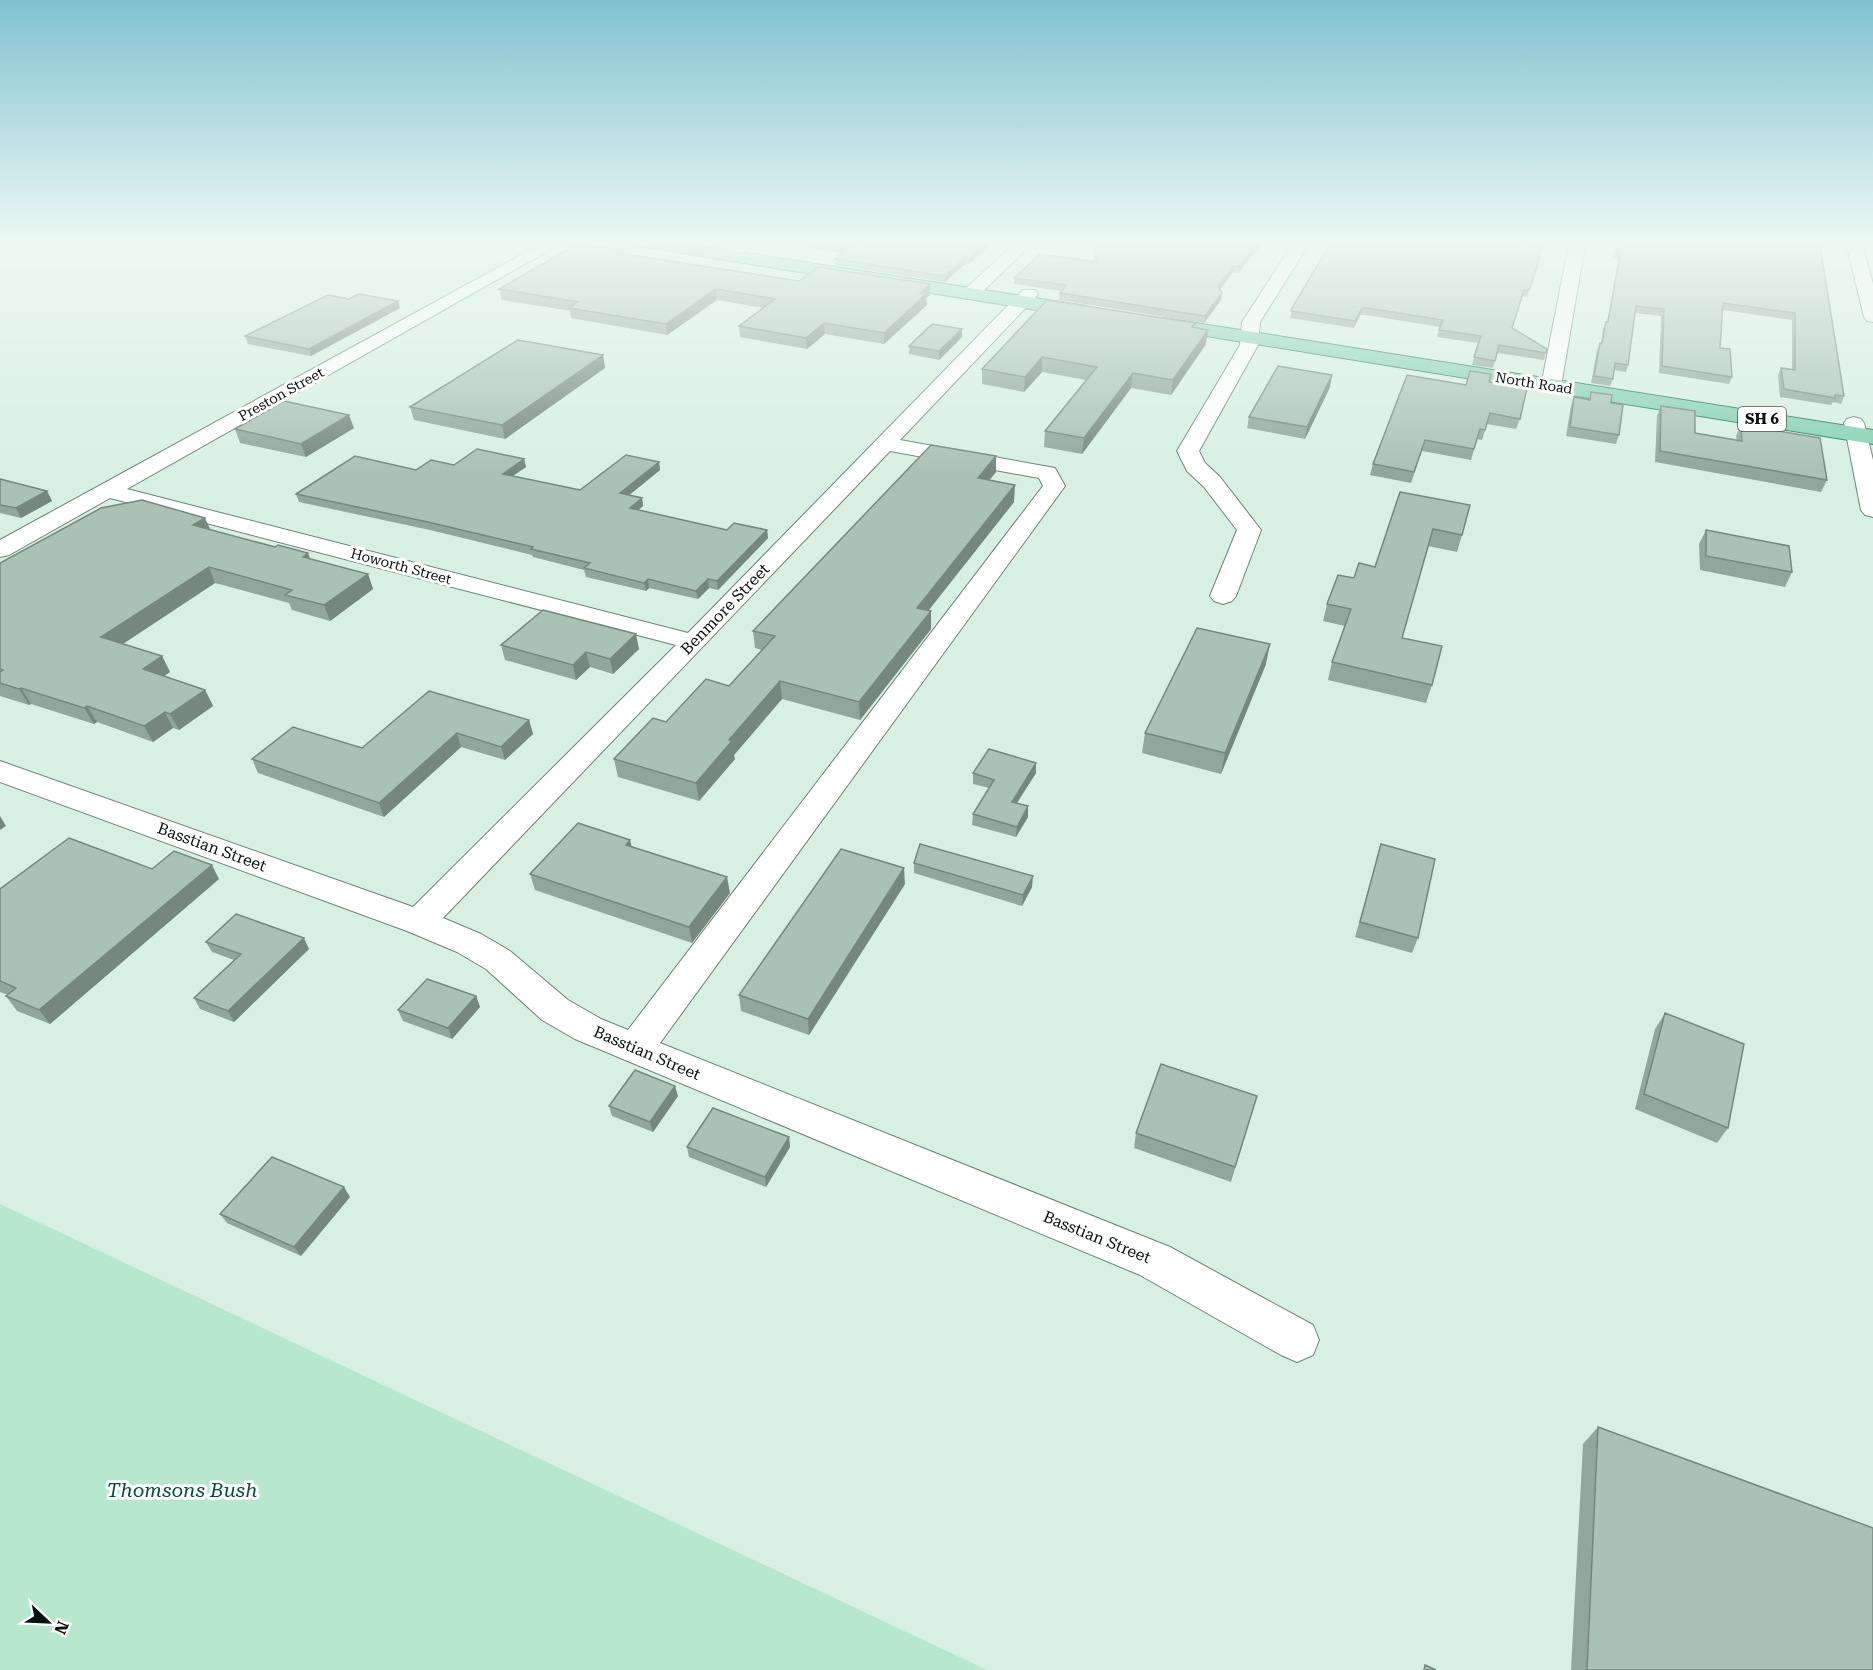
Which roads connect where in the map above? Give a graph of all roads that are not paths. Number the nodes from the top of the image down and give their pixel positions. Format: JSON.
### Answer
{"nodes":[{"id":1,"x":420,"y":317,"type":"edge"},
{"id":2,"x":1008,"y":317,"type":"edge"},
{"id":3,"x":1146,"y":317,"type":"edge"},
{"id":4,"x":1254,"y":317,"type":"edge"},
{"id":5,"x":1564,"y":317,"type":"edge"},
{"id":6,"x":1250,"y":333,"type":"junction"},
{"id":7,"x":1552,"y":381,"type":"junction"},
{"id":8,"x":1864,"y":430,"type":"edge"},
{"id":9,"x":885,"y":444,"type":"junction"},
{"id":10,"x":108,"y":490,"type":"junction"},
{"id":11,"x":1873,"y":510,"type":"edge"},
{"id":12,"x":0,"y":550,"type":"edge"},
{"id":13,"x":1223,"y":596,"type":"dead end"},
{"id":14,"x":694,"y":642,"type":"junction"},
{"id":15,"x":0,"y":771,"type":"edge"},
{"id":16,"x":419,"y":922,"type":"junction"},
{"id":17,"x":635,"y":1049,"type":"junction"},
{"id":18,"x":1297,"y":1340,"type":"dead end"}],
"edges":[{"from":1,"to":10,"type":"street","name":"Preston Street"},
{"from":2,"to":9,"type":"street","name":"Benmore Street"},
{"from":3,"to":6,"type":"main road","name":"North Road","number":"SH 6"},
{"from":4,"to":6,"type":"street"},
{"from":5,"to":7,"type":"street"},
{"from":6,"to":7,"type":"main road","name":"North Road","number":"SH 6"},
{"from":6,"to":13,"type":"street"},
{"from":7,"to":8,"type":"main road","name":"North Road","number":"SH 6"},
{"from":8,"to":11,"type":"street"},
{"from":9,"to":14,"type":"street","name":"Benmore Street"},
{"from":9,"to":17,"type":"street"},
{"from":10,"to":12,"type":"street","name":"Preston Street"},
{"from":10,"to":14,"type":"street","name":"Howorth Street"},
{"from":14,"to":16,"type":"street","name":"Benmore Street"},
{"from":15,"to":16,"type":"street","name":"Basstian Street"},
{"from":16,"to":17,"type":"street","name":"Basstian Street"},
{"from":17,"to":18,"type":"street","name":"Basstian Street"}]}
